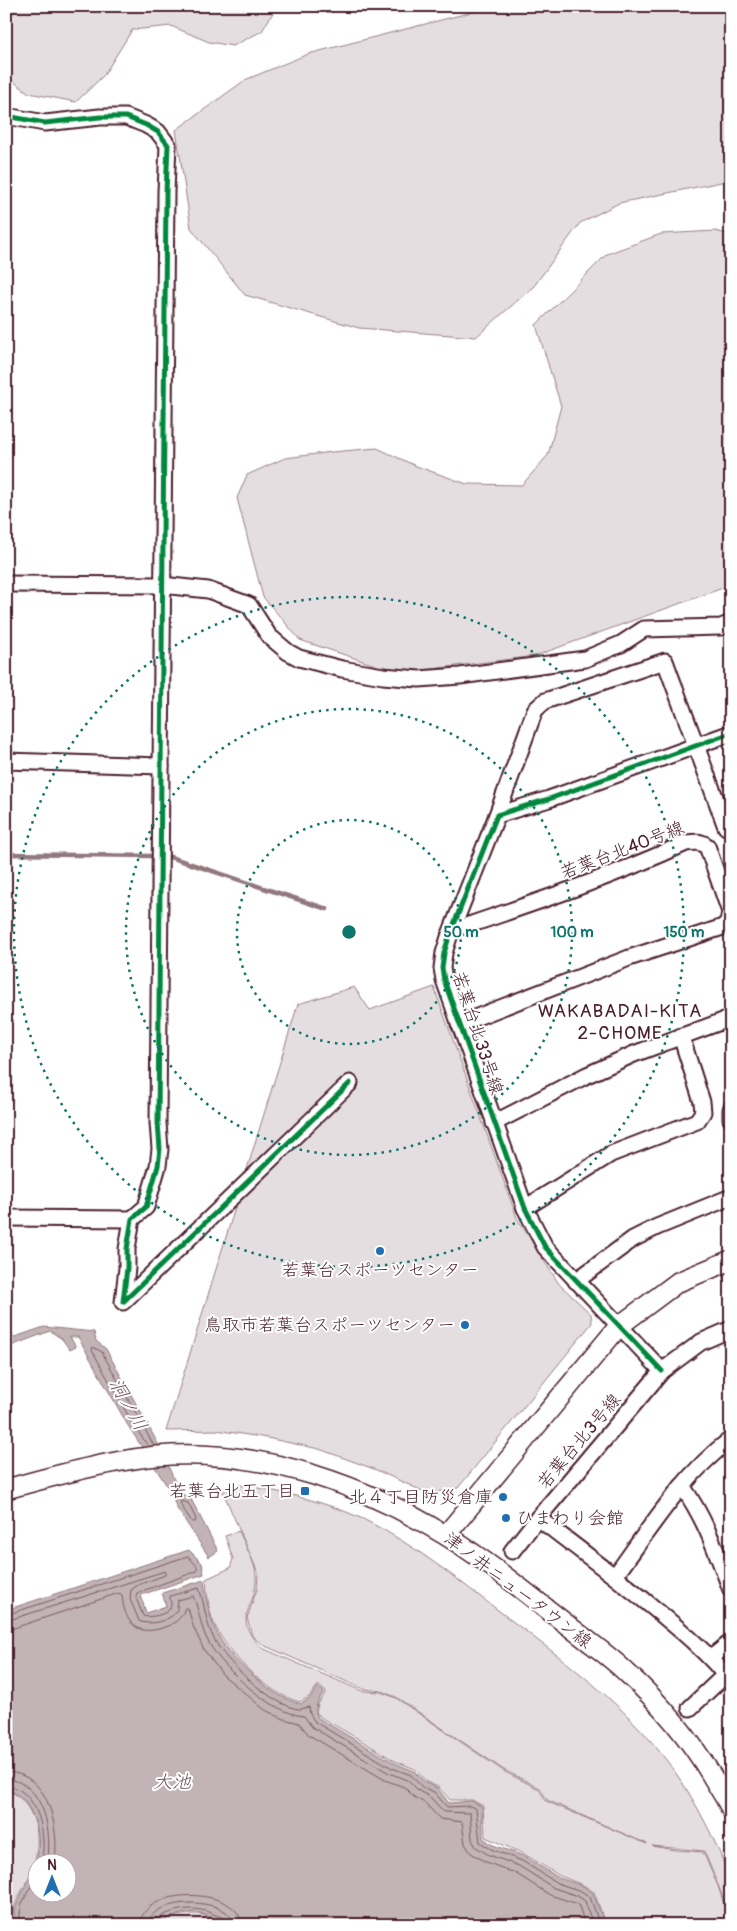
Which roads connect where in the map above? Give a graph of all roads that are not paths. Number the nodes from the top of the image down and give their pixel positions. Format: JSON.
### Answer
{"nodes":[{"id":1,"x":6,"y":116,"type":"edge"},
{"id":2,"x":6,"y":584,"type":"edge"},
{"id":3,"x":162,"y":585,"type":"junction"},
{"id":4,"x":731,"y":623,"type":"edge"},
{"id":5,"x":731,"y":733,"type":"edge"},
{"id":6,"x":697,"y":746,"type":"junction"},
{"id":7,"x":6,"y":761,"type":"edge"},
{"id":8,"x":161,"y":766,"type":"junction"},
{"id":9,"x":497,"y":816,"type":"junction"},
{"id":10,"x":731,"y":825,"type":"edge"},
{"id":11,"x":455,"y":926,"type":"junction"},
{"id":12,"x":731,"y":1018,"type":"edge"},
{"id":13,"x":459,"y":1024,"type":"junction"},
{"id":14,"x":681,"y":1036,"type":"junction"},
{"id":15,"x":350,"y":1084,"type":"dead end"},
{"id":16,"x":731,"y":1109,"type":"edge"},
{"id":17,"x":731,"y":1119,"type":"edge"},
{"id":18,"x":494,"y":1123,"type":"junction"},
{"id":19,"x":731,"y":1198,"type":"edge"},
{"id":20,"x":525,"y":1208,"type":"junction"},
{"id":21,"x":6,"y":1218,"type":"edge"},
{"id":22,"x":132,"y":1219,"type":"junction"},
{"id":23,"x":731,"y":1260,"type":"edge"},
{"id":24,"x":576,"y":1281,"type":"junction"},
{"id":25,"x":619,"y":1326,"type":"junction"},
{"id":26,"x":731,"y":1329,"type":"edge"},
{"id":27,"x":662,"y":1372,"type":"junction"},
{"id":28,"x":731,"y":1439,"type":"edge"},
{"id":29,"x":682,"y":1486,"type":"junction"},
{"id":30,"x":6,"y":1490,"type":"edge"},
{"id":31,"x":538,"y":1518,"type":"junction"},
{"id":32,"x":446,"y":1535,"type":"junction"},
{"id":33,"x":512,"y":1551,"type":"dead end"},
{"id":34,"x":614,"y":1576,"type":"junction"},
{"id":35,"x":731,"y":1590,"type":"edge"},
{"id":36,"x":731,"y":1642,"type":"edge"},
{"id":37,"x":711,"y":1658,"type":"junction"},
{"id":38,"x":728,"y":1678,"type":"edge"},
{"id":39,"x":690,"y":1708,"type":"dead end"},
{"id":40,"x":731,"y":1810,"type":"edge"}],
"edges":[{"from":1,"to":3,"type":"street"},
{"from":2,"to":3,"type":"street"},
{"from":3,"to":4,"type":"street"},
{"from":3,"to":8,"type":"street"},
{"from":5,"to":6,"type":"street"},
{"from":6,"to":9,"type":"street"},
{"from":6,"to":9,"type":"street","name":"若葉台北33号線"},
{"from":6,"to":10,"type":"street"},
{"from":7,"to":8,"type":"street"},
{"from":8,"to":22,"type":"street"},
{"from":9,"to":11,"type":"street","name":"若葉台北33号線"},
{"from":11,"to":13,"type":"street","name":"若葉台北33号線"},
{"from":11,"to":13,"type":"street","name":"若葉台北40号線"},
{"from":12,"to":14,"type":"street"},
{"from":13,"to":18,"type":"street","name":"若葉台北33号線"},
{"from":14,"to":18,"type":"street"},
{"from":14,"to":20,"type":"street"},
{"from":15,"to":22,"type":"street"},
{"from":16,"to":17,"type":"street"},
{"from":18,"to":20,"type":"street","name":"若葉台北33号線"},
{"from":19,"to":24,"type":"street"},
{"from":20,"to":24,"type":"street","name":"若葉台北33号線"},
{"from":21,"to":22,"type":"street"},
{"from":23,"to":25,"type":"street"},
{"from":24,"to":25,"type":"street","name":"若葉台北33号線"},
{"from":25,"to":27,"type":"street","name":"若葉台北33号線"},
{"from":25,"to":32,"type":"street"},
{"from":26,"to":27,"type":"street","name":"若葉台北3号線"},
{"from":27,"to":31,"type":"street","name":"若葉台北3号線"},
{"from":28,"to":29,"type":"street"},
{"from":29,"to":34,"type":"street"},
{"from":29,"to":35,"type":"street"},
{"from":30,"to":32,"type":"street","name":"津ノ井ニュータウン線"},
{"from":31,"to":33,"type":"street","name":"若葉台北3号線"},
{"from":31,"to":34,"type":"street"},
{"from":32,"to":40,"type":"street","name":"津ノ井ニュータウン線"},
{"from":34,"to":37,"type":"street"},
{"from":36,"to":37,"type":"street"},
{"from":37,"to":38,"type":"street"},
{"from":38,"to":39,"type":"street"}]}
